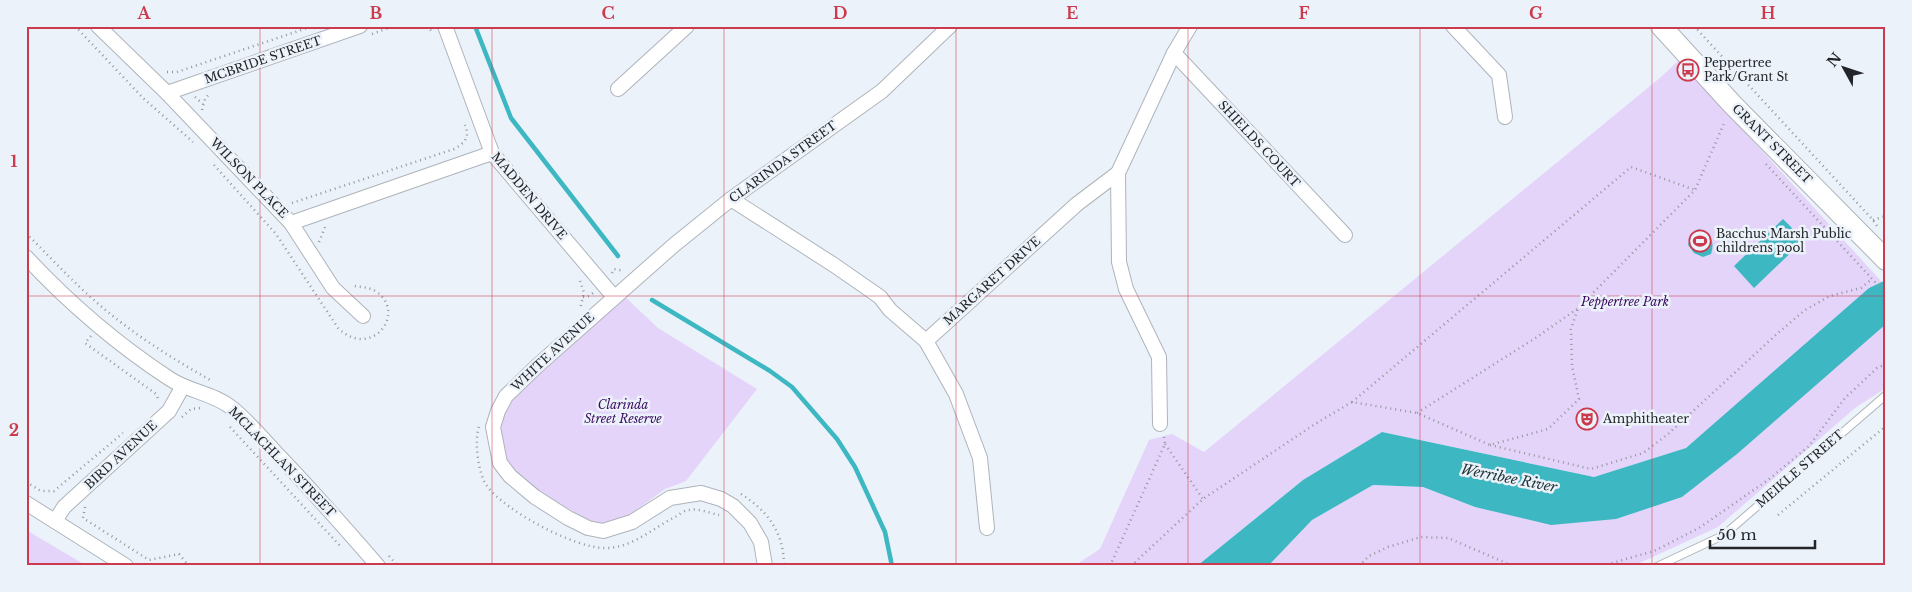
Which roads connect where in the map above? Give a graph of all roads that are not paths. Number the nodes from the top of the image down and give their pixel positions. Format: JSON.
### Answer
{"nodes":[{"id":1,"x":98,"y":26,"type":"edge"},
{"id":2,"x":445,"y":26,"type":"edge"},
{"id":3,"x":687,"y":26,"type":"edge"},
{"id":4,"x":950,"y":26,"type":"edge"},
{"id":5,"x":1190,"y":26,"type":"edge"},
{"id":6,"x":1453,"y":26,"type":"edge"},
{"id":7,"x":1661,"y":26,"type":"edge"},
{"id":8,"x":364,"y":31,"type":"edge"},
{"id":9,"x":1174,"y":53,"type":"junction"},
{"id":10,"x":618,"y":89,"type":"dead end"},
{"id":11,"x":167,"y":93,"type":"junction"},
{"id":12,"x":1505,"y":117,"type":"dead end"},
{"id":13,"x":492,"y":152,"type":"junction"},
{"id":14,"x":1118,"y":173,"type":"junction"},
{"id":15,"x":731,"y":199,"type":"junction"},
{"id":16,"x":291,"y":223,"type":"junction"},
{"id":17,"x":1345,"y":235,"type":"dead end"},
{"id":18,"x":26,"y":257,"type":"edge"},
{"id":19,"x":1885,"y":260,"type":"edge"},
{"id":20,"x":614,"y":296,"type":"junction"},
{"id":21,"x":363,"y":316,"type":"dead end"},
{"id":22,"x":926,"y":341,"type":"junction"},
{"id":23,"x":183,"y":386,"type":"junction"},
{"id":24,"x":1886,"y":395,"type":"edge"},
{"id":25,"x":1160,"y":424,"type":"road end"},
{"id":26,"x":26,"y":503,"type":"edge"},
{"id":27,"x":55,"y":521,"type":"junction"},
{"id":28,"x":987,"y":528,"type":"dead end"},
{"id":29,"x":126,"y":566,"type":"edge"},
{"id":30,"x":378,"y":566,"type":"edge"},
{"id":31,"x":765,"y":566,"type":"edge"},
{"id":32,"x":1658,"y":566,"type":"edge"}],
"edges":[{"from":1,"to":11,"type":"street","name":"WILSON PLACE"},
{"from":2,"to":13,"type":"street","name":"MADDEN DRIVE"},
{"from":3,"to":10,"type":"street"},
{"from":4,"to":15,"type":"street","name":"CLARINDA STREET"},
{"from":5,"to":9,"type":"street","name":"MARGARET DRIVE"},
{"from":6,"to":12,"type":"street"},
{"from":7,"to":19,"type":"main road","name":"GRANT STREET"},
{"from":8,"to":11,"type":"street","name":"MCBRIDE STREET"},
{"from":9,"to":14,"type":"street","name":"MARGARET DRIVE"},
{"from":9,"to":17,"type":"street","name":"SHIELDS COURT"},
{"from":11,"to":16,"type":"street","name":"WILSON PLACE"},
{"from":13,"to":16,"type":"street","name":"WILSON PLACE"},
{"from":13,"to":20,"type":"street","name":"MADDEN DRIVE"},
{"from":14,"to":22,"type":"street","name":"MARGARET DRIVE"},
{"from":14,"to":25,"type":"street"},
{"from":15,"to":20,"type":"street","name":"CLARINDA STREET"},
{"from":15,"to":22,"type":"street"},
{"from":16,"to":21,"type":"street"},
{"from":18,"to":23,"type":"street","name":"MCLACHLAN STREET"},
{"from":20,"to":31,"type":"street","name":"WHITE AVENUE"},
{"from":22,"to":28,"type":"street"},
{"from":23,"to":27,"type":"street","name":"BIRD AVENUE"},
{"from":23,"to":30,"type":"street","name":"MCLACHLAN STREET"},
{"from":24,"to":32,"type":"lane","name":"MEIKLE STREET"},
{"from":26,"to":27,"type":"street"},
{"from":27,"to":29,"type":"street"}]}
